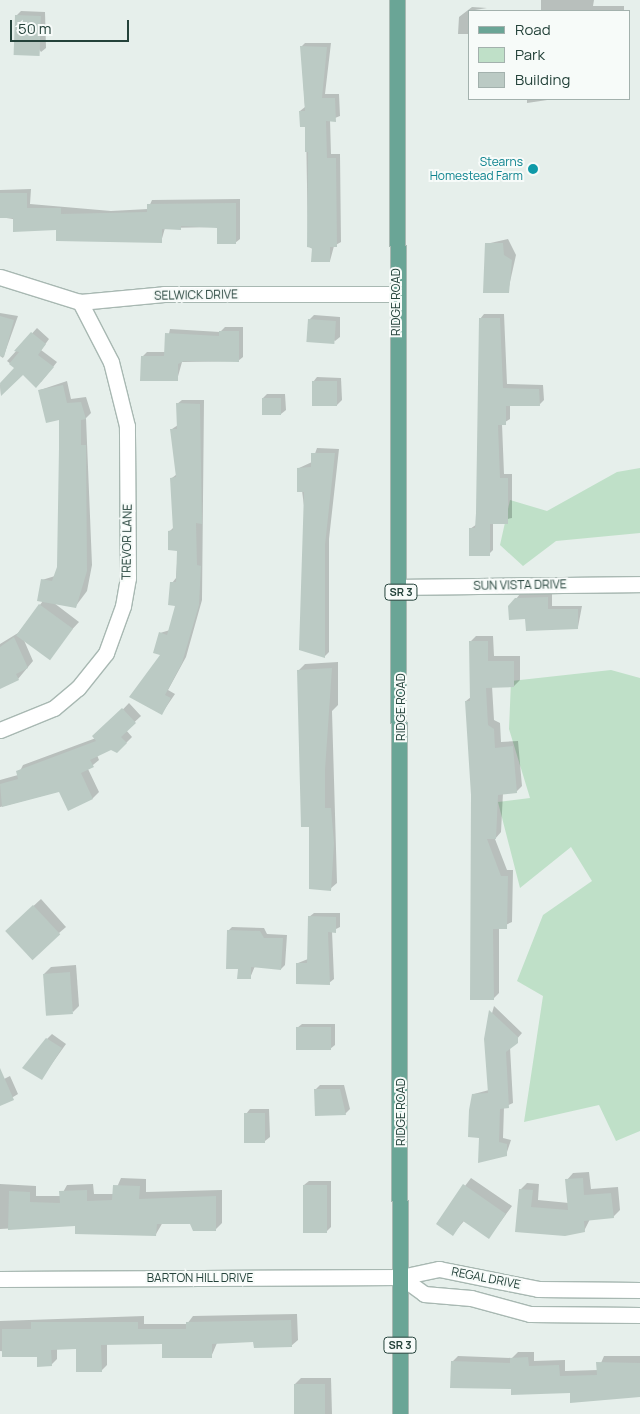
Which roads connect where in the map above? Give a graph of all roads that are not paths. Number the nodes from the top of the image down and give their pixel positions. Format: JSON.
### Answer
{"nodes":[{"id":1,"x":397,"y":0,"type":"edge"},
{"id":2,"x":0,"y":277,"type":"edge"},
{"id":3,"x":396,"y":294,"type":"junction"},
{"id":4,"x":80,"y":302,"type":"junction"},
{"id":5,"x":640,"y":584,"type":"edge"},
{"id":6,"x":400,"y":587,"type":"junction"},
{"id":7,"x":0,"y":730,"type":"edge"},
{"id":8,"x":401,"y":1277,"type":"junction"},
{"id":9,"x":0,"y":1279,"type":"edge"},
{"id":10,"x":618,"y":1290,"type":"junction"},
{"id":11,"x":640,"y":1290,"type":"edge"},
{"id":12,"x":640,"y":1315,"type":"edge"},
{"id":13,"x":619,"y":1316,"type":"junction"},
{"id":14,"x":400,"y":1414,"type":"edge"}],
"edges":[{"from":1,"to":3,"type":"main road","name":"RIDGE ROAD","number":"SR 3"},
{"from":2,"to":4,"type":"street","name":"SELWICK DRIVE"},
{"from":3,"to":4,"type":"street","name":"SELWICK DRIVE"},
{"from":3,"to":6,"type":"main road","name":"RIDGE ROAD","number":"SR 3"},
{"from":4,"to":7,"type":"street","name":"TREVOR LANE"},
{"from":5,"to":6,"type":"street","name":"SUN VISTA DRIVE"},
{"from":6,"to":8,"type":"main road","name":"RIDGE ROAD","number":"SR 3"},
{"from":8,"to":9,"type":"street","name":"BARTON HILL DRIVE"},
{"from":8,"to":10,"type":"street","name":"REGAL DRIVE"},
{"from":8,"to":13,"type":"street","name":"REGAL DRIVE"},
{"from":8,"to":14,"type":"main road","name":"RIDGE ROAD","number":"SR 3"},
{"from":10,"to":11,"type":"street","name":"REGAL DRIVE"},
{"from":10,"to":13,"type":"street"},
{"from":12,"to":13,"type":"street","name":"REGAL DRIVE"}]}
